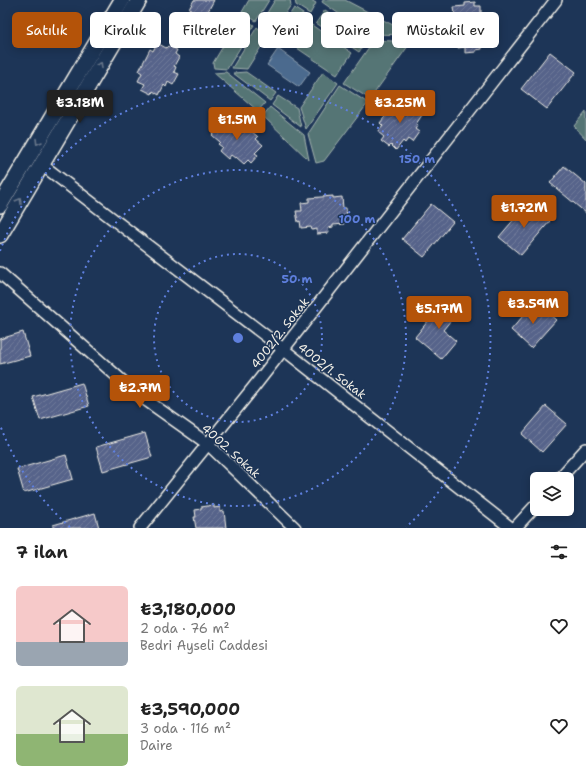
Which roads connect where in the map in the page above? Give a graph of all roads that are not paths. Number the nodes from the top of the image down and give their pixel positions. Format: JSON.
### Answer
{"nodes":[{"id":1,"x":122,"y":0,"type":"edge"},
{"id":2,"x":139,"y":0,"type":"edge"},
{"id":3,"x":556,"y":0,"type":"edge"},
{"id":4,"x":41,"y":164,"type":"junction"},
{"id":5,"x":0,"y":204,"type":"edge"},
{"id":6,"x":0,"y":235,"type":"edge"},
{"id":7,"x":0,"y":273,"type":"edge"},
{"id":8,"x":283,"y":349,"type":"junction"},
{"id":9,"x":208,"y":444,"type":"junction"},
{"id":10,"x":586,"y":449,"type":"edge"},
{"id":11,"x":566,"y":472,"type":"edge"},
{"id":12,"x":530,"y":512,"type":"edge"},
{"id":13,"x":140,"y":528,"type":"edge"},
{"id":14,"x":295,"y":528,"type":"edge"},
{"id":15,"x":511,"y":528,"type":"edge"},
{"id":16,"x":516,"y":528,"type":"edge"}],
"edges":[{"from":1,"to":5,"type":"main road","one_way":true},
{"from":4,"to":2,"type":"main road","one_way":true},
{"from":3,"to":8,"type":"street","name":"4002/2. Sokak"},
{"from":6,"to":4,"type":"main road","one_way":true},
{"from":4,"to":8,"type":"street","name":"4002/1. Sokak"},
{"from":7,"to":9,"type":"street","name":"4002. Sokak"},
{"from":8,"to":9,"type":"street","name":"4002/2. Sokak"},
{"from":8,"to":15,"type":"street","name":"4002/1. Sokak"},
{"from":9,"to":13,"type":"street","name":"4002/2. Sokak"},
{"from":9,"to":14,"type":"street","name":"4002. Sokak"},
{"from":10,"to":11,"type":"street"},
{"from":12,"to":16,"type":"street"}]}
